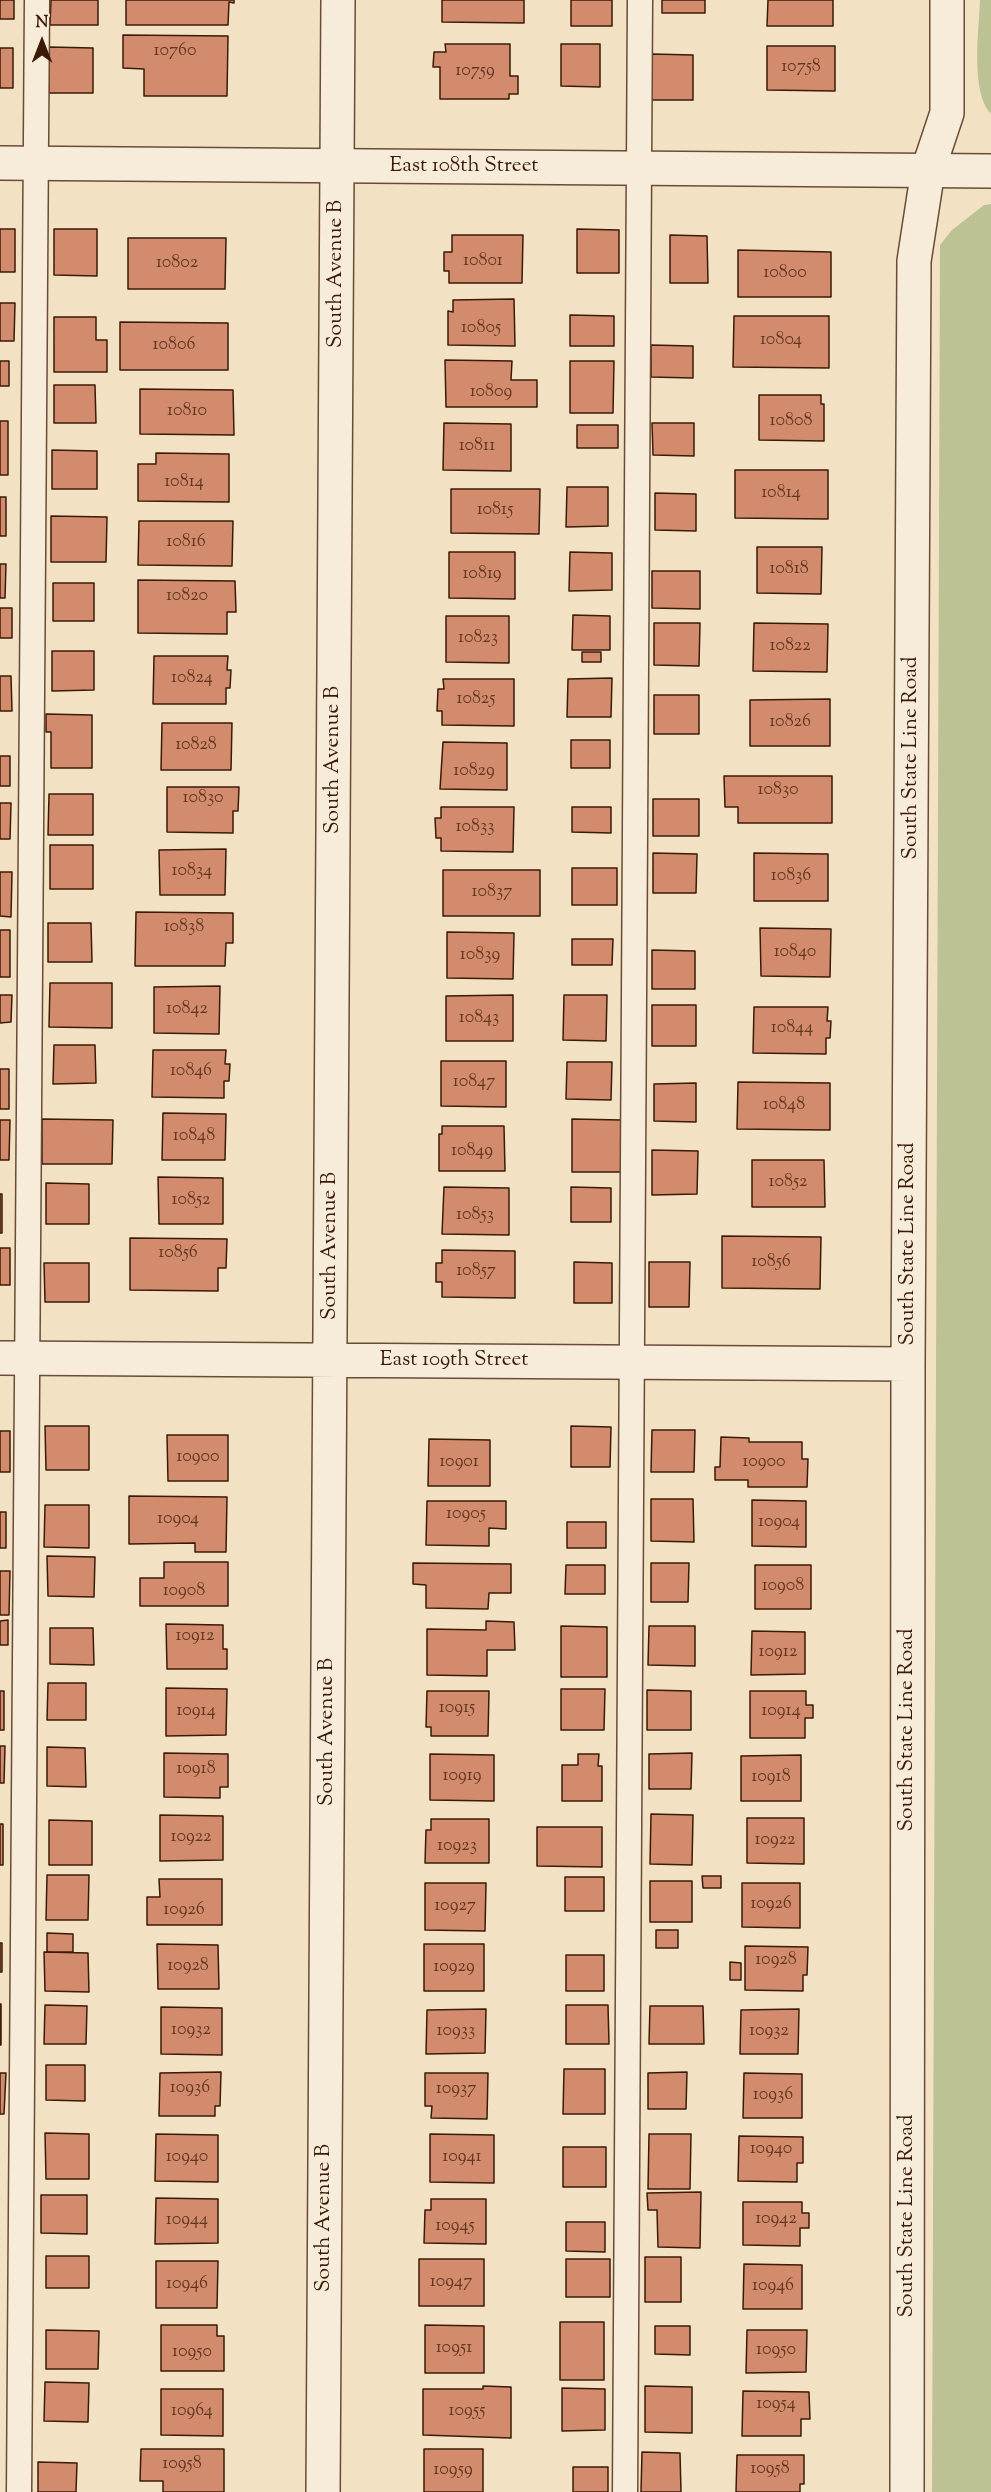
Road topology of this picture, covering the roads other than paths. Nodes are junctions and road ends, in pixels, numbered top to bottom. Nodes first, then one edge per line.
1 (37, 0) edge
2 (338, 0) edge
3 (640, 0) edge
4 (947, 0) edge
5 (0, 164) edge
6 (36, 164) junction
7 (337, 166) junction
8 (639, 168) junction
9 (928, 170) junction
10 (991, 171) edge
11 (14, 1358) edge
12 (330, 1360) junction
13 (632, 1362) junction
14 (908, 1364) junction
15 (19, 2492) edge
16 (323, 2492) edge
17 (625, 2492) edge
18 (908, 2492) edge

1 - 6 lane
2 - 7 street, South Avenue B
3 - 8 lane
4 - 9 street, South State Line Road
5 - 6 street, East 108th Street
6 - 7 street, East 108th Street
6 - 11 lane
7 - 8 street, East 108th Street
7 - 12 street, South Avenue B
8 - 9 street, East 108th Street
8 - 13 lane
9 - 10 street, East 108th Street
9 - 14 street, South State Line Road
11 - 12 street, East 109th Street
11 - 15 lane
12 - 13 street, East 109th Street
12 - 16 street, South Avenue B
13 - 14 street, East 109th Street
13 - 17 lane
14 - 18 street, South State Line Road

